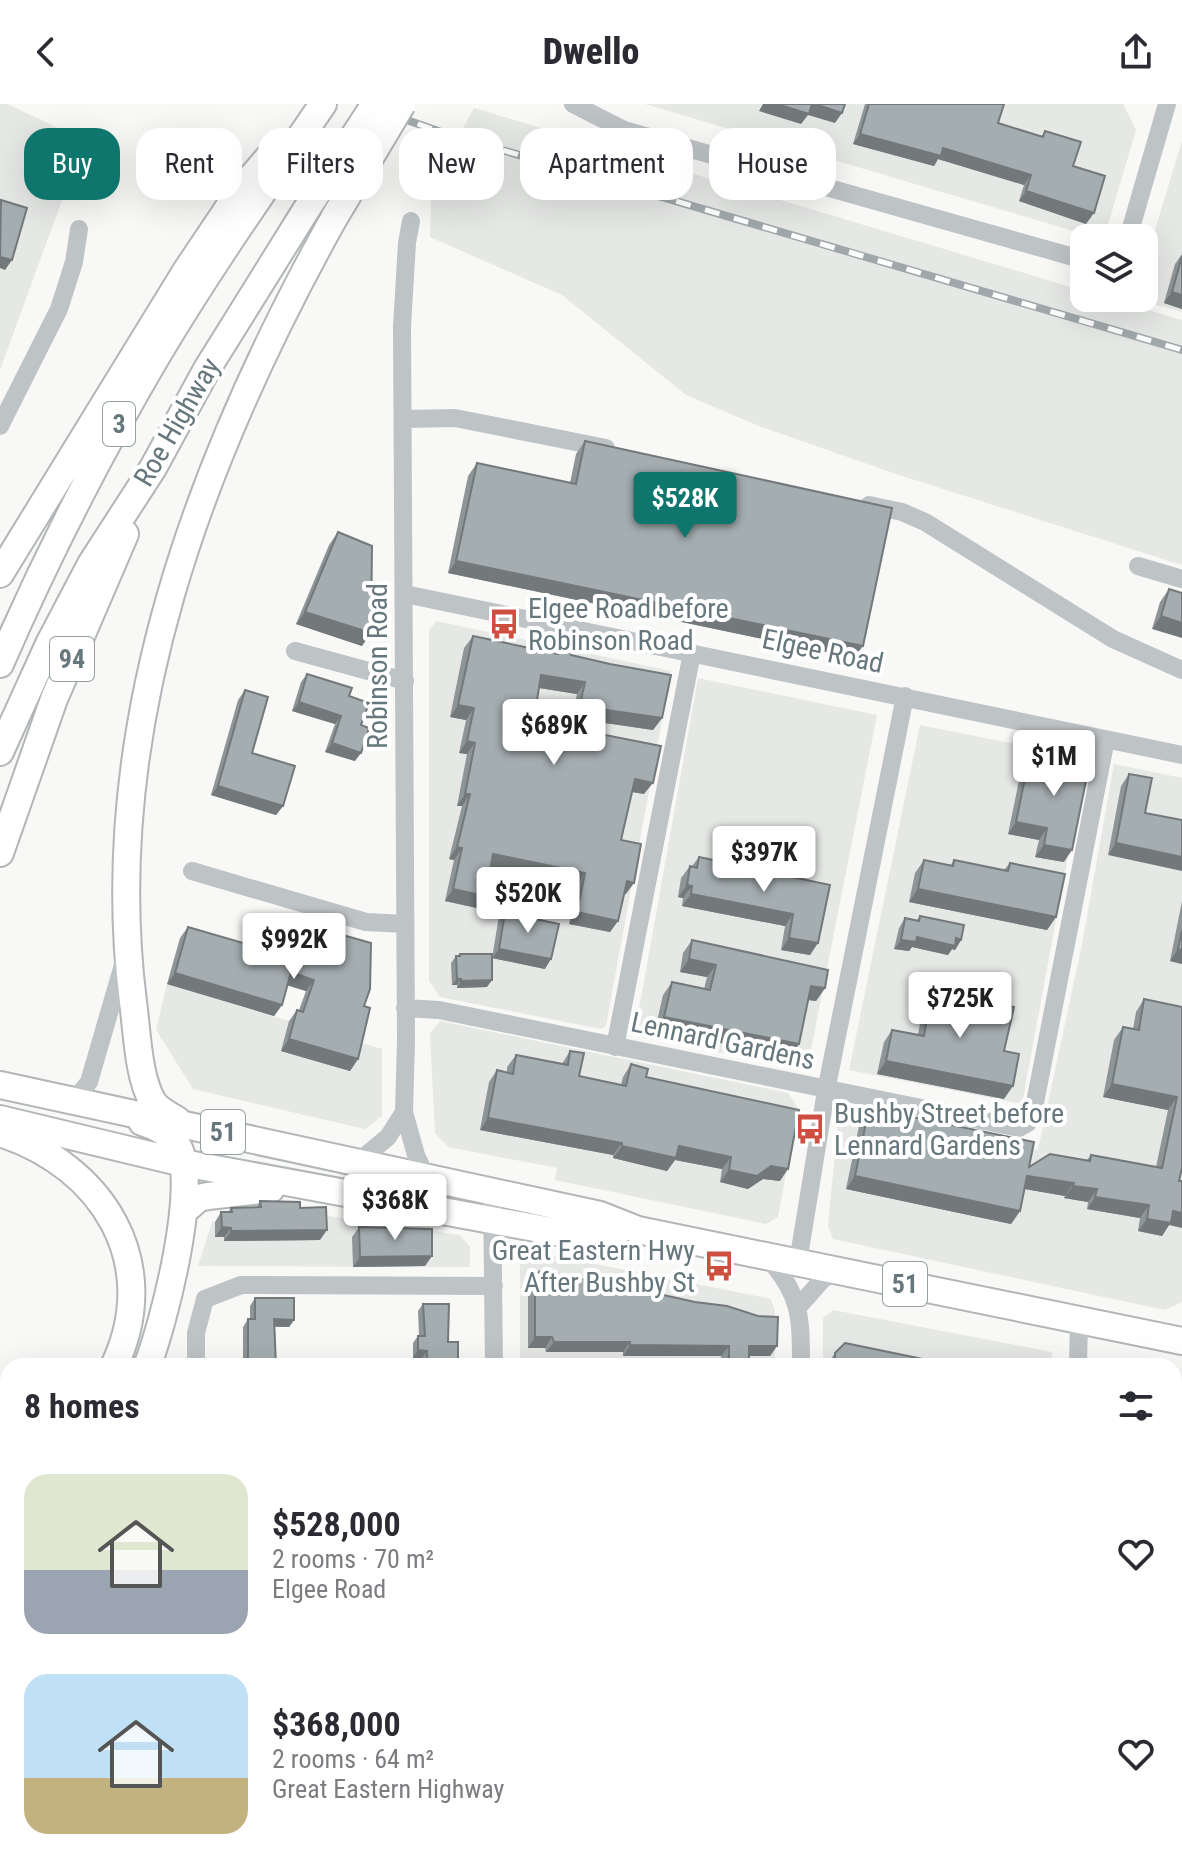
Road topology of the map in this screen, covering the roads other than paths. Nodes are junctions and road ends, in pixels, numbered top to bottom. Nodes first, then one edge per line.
1 (315, 104) edge
2 (323, 104) edge
3 (375, 104) edge
4 (402, 104) edge
5 (573, 104) edge
6 (1167, 104) edge
7 (250, 194) junction
8 (411, 221) dead end
9 (1132, 224) edge
10 (79, 229) dead end
11 (1070, 256) edge
12 (403, 419) junction
13 (0, 426) edge
14 (624, 452) edge
15 (153, 468) junction
16 (856, 502) edge
17 (1138, 566) dead end
18 (0, 574) edge
19 (1182, 579) edge
20 (405, 594) junction
21 (295, 651) dead end
22 (692, 653) junction
23 (0, 664) edge
24 (1182, 670) edge
25 (405, 681) junction
26 (905, 696) junction
27 (1106, 739) junction
28 (0, 752) edge
29 (1182, 755) edge
30 (0, 853) edge
31 (192, 871) dead end
32 (405, 924) junction
33 (127, 952) junction
34 (405, 1008) junction
35 (615, 1047) junction
36 (0, 1085) edge
37 (826, 1091) junction
38 (66, 1100) junction
39 (126, 1112) junction
40 (404, 1112) junction
41 (0, 1119) edge
42 (180, 1122) junction
43 (0, 1133) edge
44 (358, 1162) junction
45 (183, 1163) junction
46 (426, 1177) junction
47 (492, 1191) junction
48 (355, 1196) junction
49 (184, 1211) junction
50 (491, 1220) junction
51 (627, 1227) junction
52 (766, 1256) junction
53 (798, 1262) junction
54 (844, 1272) junction
55 (494, 1286) junction
56 (799, 1306) junction
57 (1079, 1320) junction
58 (1182, 1341) edge
59 (117, 1358) edge
60 (150, 1358) edge
61 (196, 1358) edge
62 (494, 1358) edge
63 (801, 1358) edge
64 (1078, 1358) edge

1 - 7 highway
2 - 7 highway, Roe Highway / 3
3 - 15 highway, Roe Highway / 3, bridge
4 - 33 highway, bridge
5 - 11 street
6 - 9 street
7 - 18 highway
7 - 23 highway, Roe Highway / 3
8 - 12 street, Robinson Road
10 - 13 street
12 - 14 street
12 - 20 street, Robinson Road
15 - 28 highway, Roe Highway / 3
15 - 30 highway, 94
16 - 24 street
17 - 19 street
20 - 22 street, Elgee Road
20 - 25 street, Robinson Road
21 - 25 street
22 - 26 street, Elgee Road
22 - 35 street
25 - 32 street, Robinson Road
26 - 27 street, Elgee Road
26 - 37 street
27 - 29 street, Elgee Road
27 - 37 street, Lennard Gardens
31 - 32 street
32 - 34 street, Robinson Road
33 - 38 street
33 - 42 highway
34 - 35 street, Lennard Gardens
34 - 40 street, Robinson Road
35 - 37 street, Lennard Gardens
36 - 38 highway, 51
37 - 53 street
38 - 39 highway, 51
39 - 42 highway, 51
39 - 45 highway
40 - 44 street
40 - 46 street, Robinson Road
41 - 45 highway, 51
42 - 44 highway, 51
43 - 59 highway
44 - 46 highway, 51
45 - 48 highway, 51
45 - 49 highway
46 - 47 highway, 51
47 - 50 street
47 - 51 highway, 51
48 - 49 highway
48 - 50 highway, 51
49 - 60 highway
50 - 51 highway, 51
50 - 55 street
51 - 52 highway, 51
52 - 53 highway, 51
52 - 56 street
53 - 54 highway, 51
54 - 56 street
54 - 57 highway, 51
55 - 61 street
55 - 62 street
56 - 63 street
57 - 58 highway, 51
57 - 64 street

